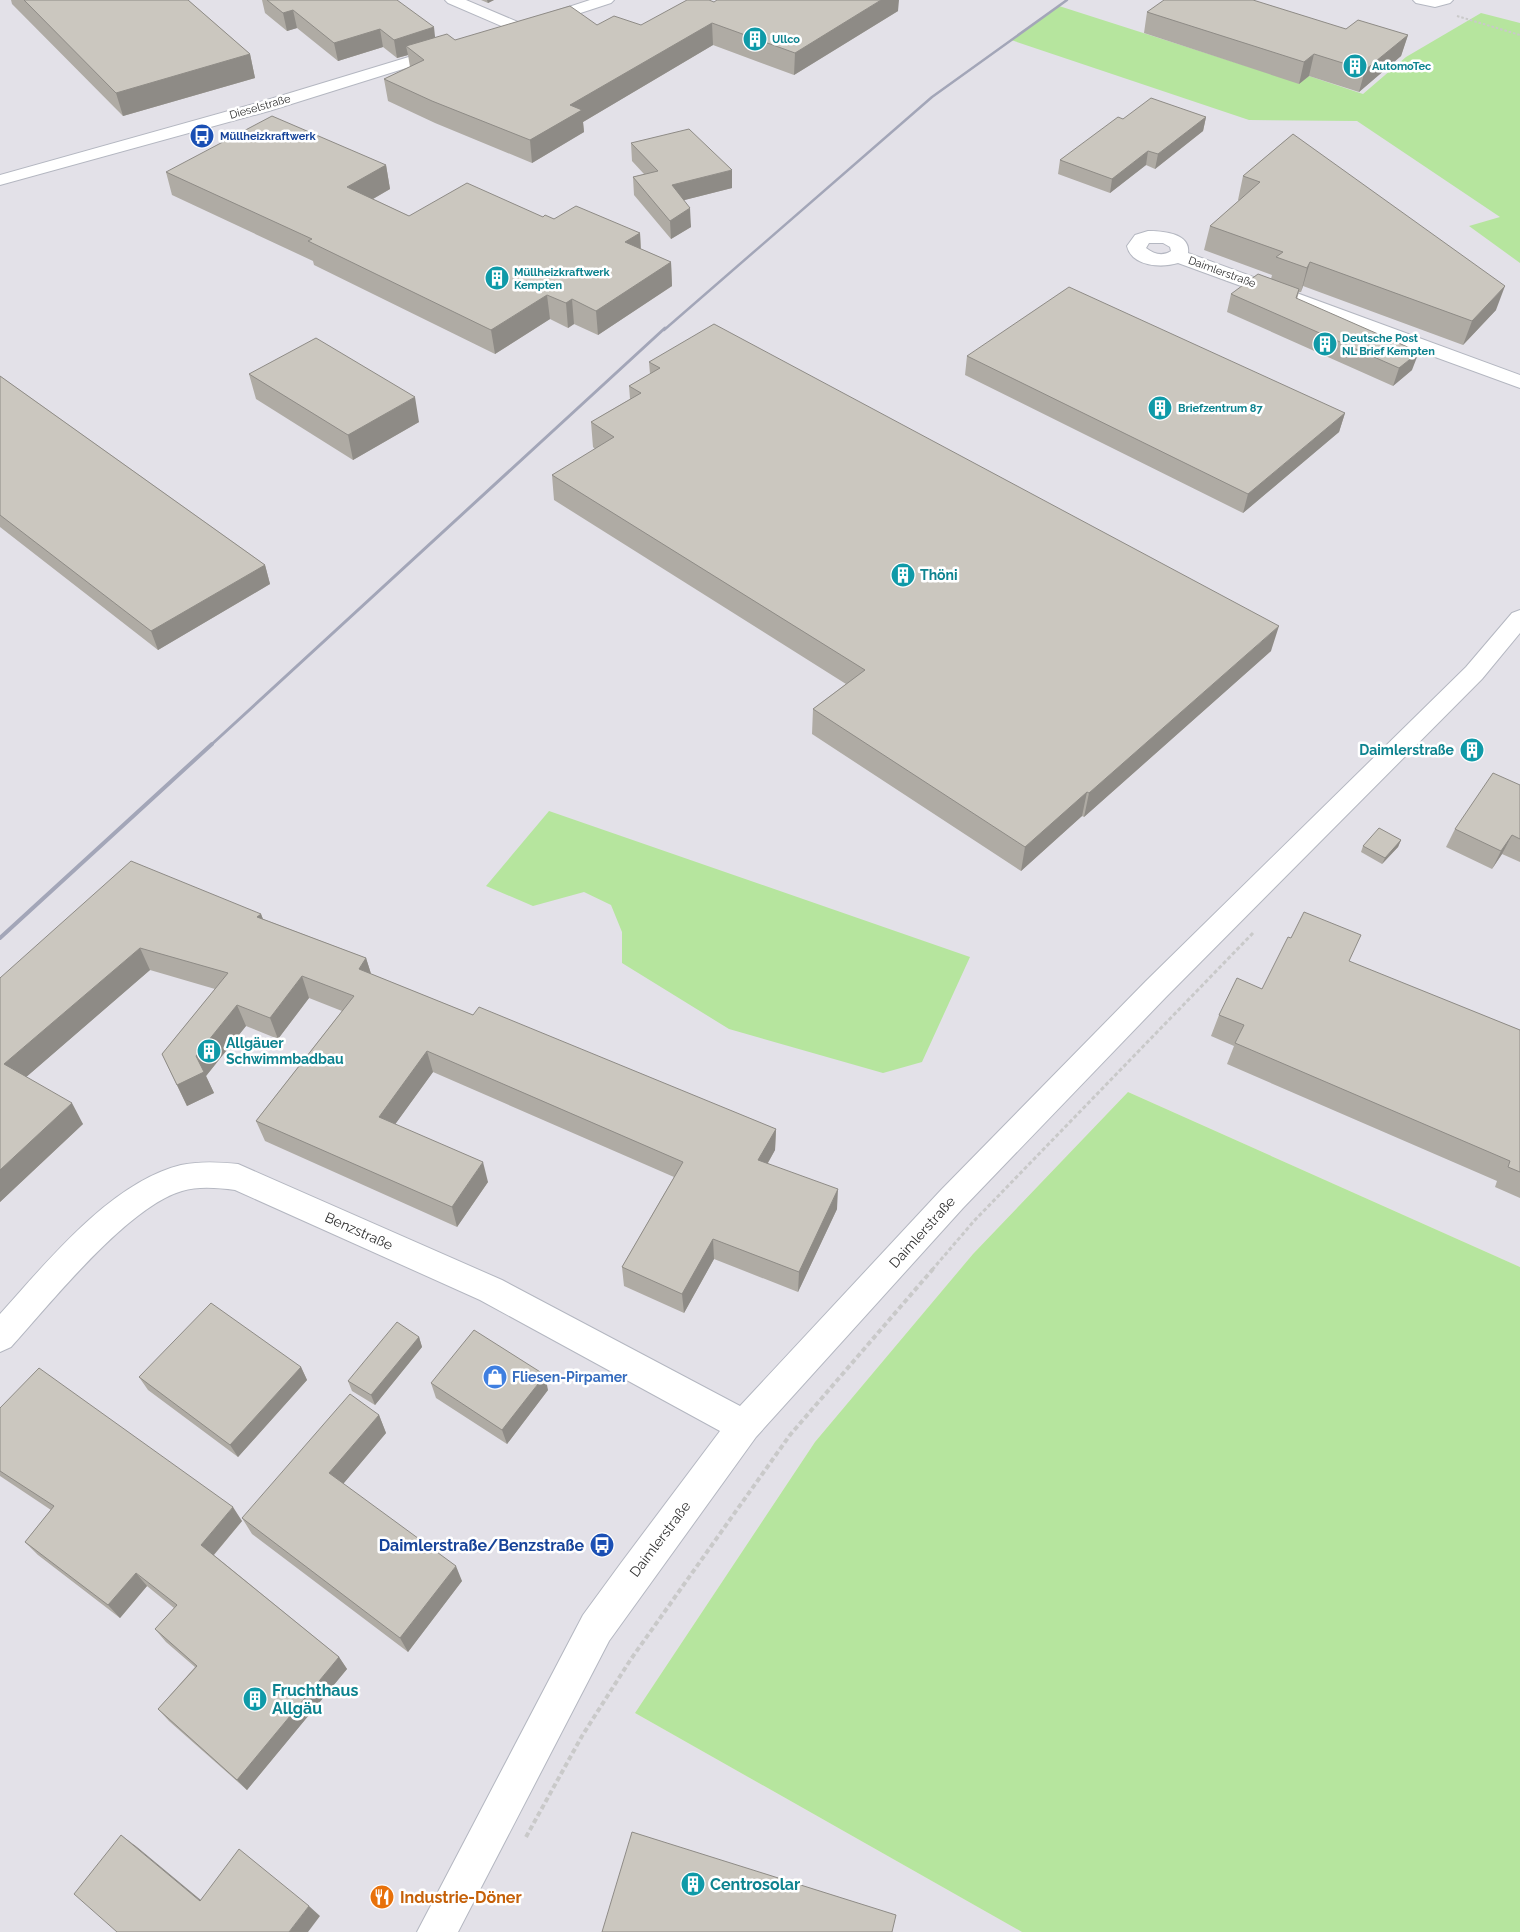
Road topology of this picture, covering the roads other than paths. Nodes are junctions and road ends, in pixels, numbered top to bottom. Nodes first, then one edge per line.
1 (453, 0) edge
2 (606, 0) edge
3 (1421, 0) edge
4 (1445, 0) edge
5 (519, 28) junction
6 (493, 36) edge
7 (457, 48) edge
8 (0, 180) edge
9 (1178, 256) dead end
10 (1520, 382) edge
11 (1520, 618) edge
12 (0, 1336) edge
13 (744, 1426) junction
14 (437, 1932) edge

1 - 5 street
2 - 5 street
3 - 4 street
5 - 6 street
7 - 8 street, Dieselstraße
9 - 10 street, Daimlerstraße
11 - 13 street, Daimlerstraße
12 - 13 street, Benzstraße
13 - 14 street, Daimlerstraße

